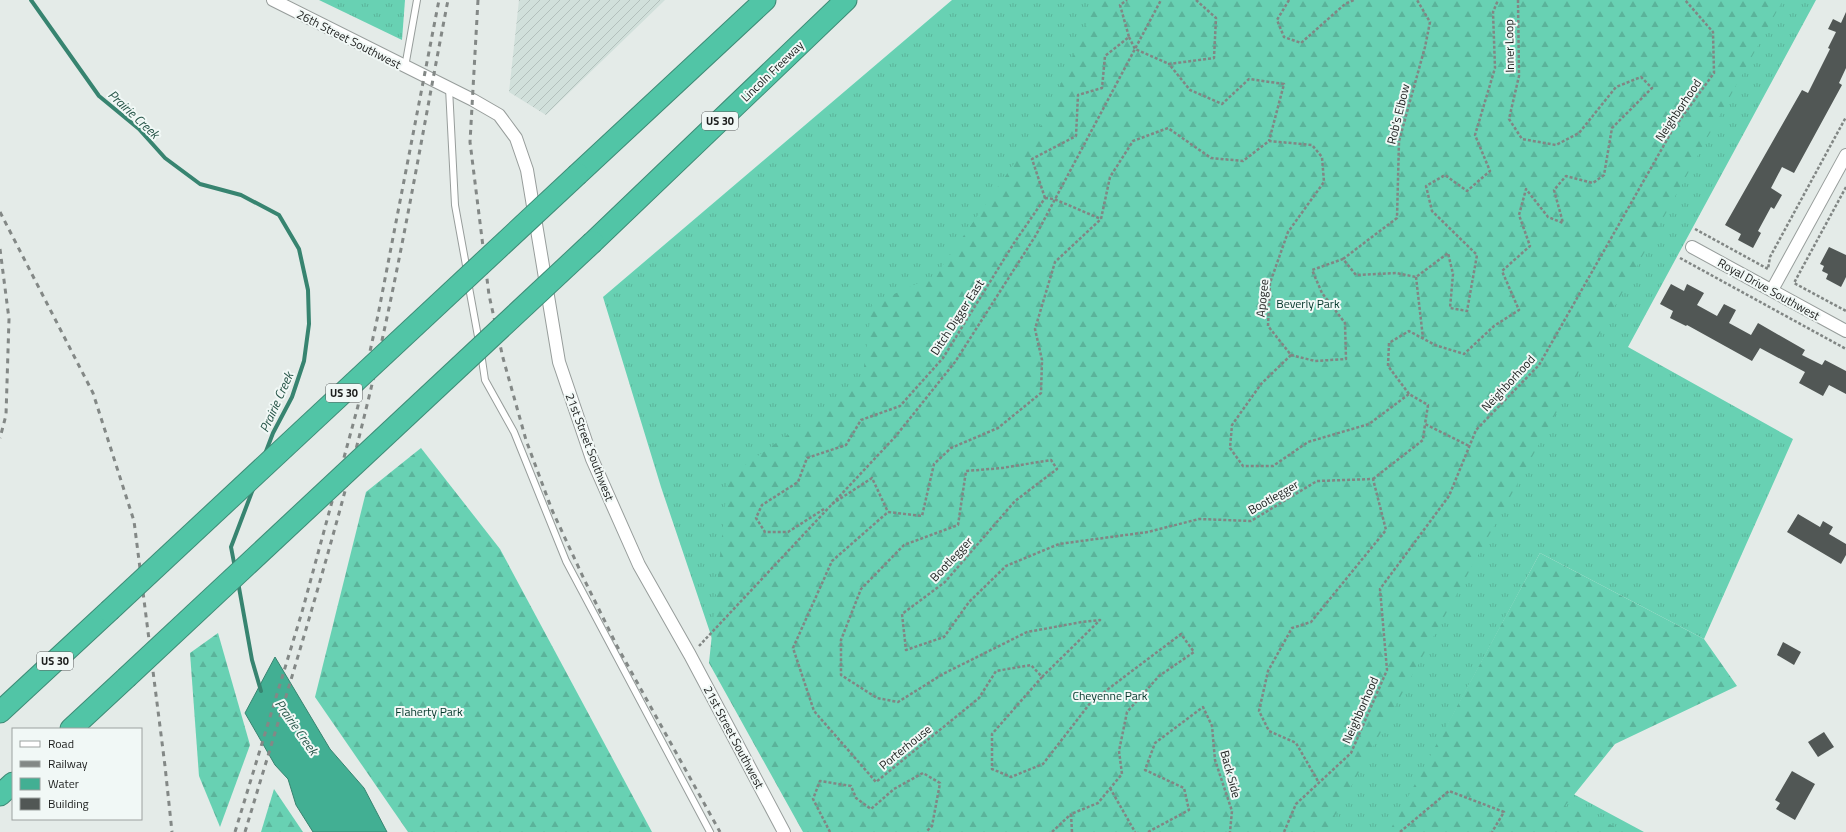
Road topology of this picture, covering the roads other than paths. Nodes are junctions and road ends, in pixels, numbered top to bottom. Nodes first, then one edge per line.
1 (273, 0) edge
2 (417, 0) edge
3 (765, 0) edge
4 (846, 0) edge
5 (405, 67) junction
6 (425, 77) joint
7 (449, 88) junction
8 (1846, 155) edge
9 (1692, 247) dead end
10 (1772, 290) junction
11 (1846, 331) edge
12 (0, 712) edge
13 (72, 728) edge
14 (12, 784) edge
15 (0, 795) edge
16 (710, 832) edge
17 (784, 832) edge

1 - 5 street, 26th Street Southwest
2 - 5 lane
3 - 12 highway, US 30, bridge
4 - 13 highway, Lincoln Freeway / US 30, bridge
5 - 6 street, 26th Street Southwest
6 - 7 street, 21st Street Southwest
7 - 16 lane
7 - 17 street, 21st Street Southwest
8 - 10 street
9 - 10 street, Royal Drive Southwest
10 - 11 street, Royal Drive Southwest
14 - 15 highway

